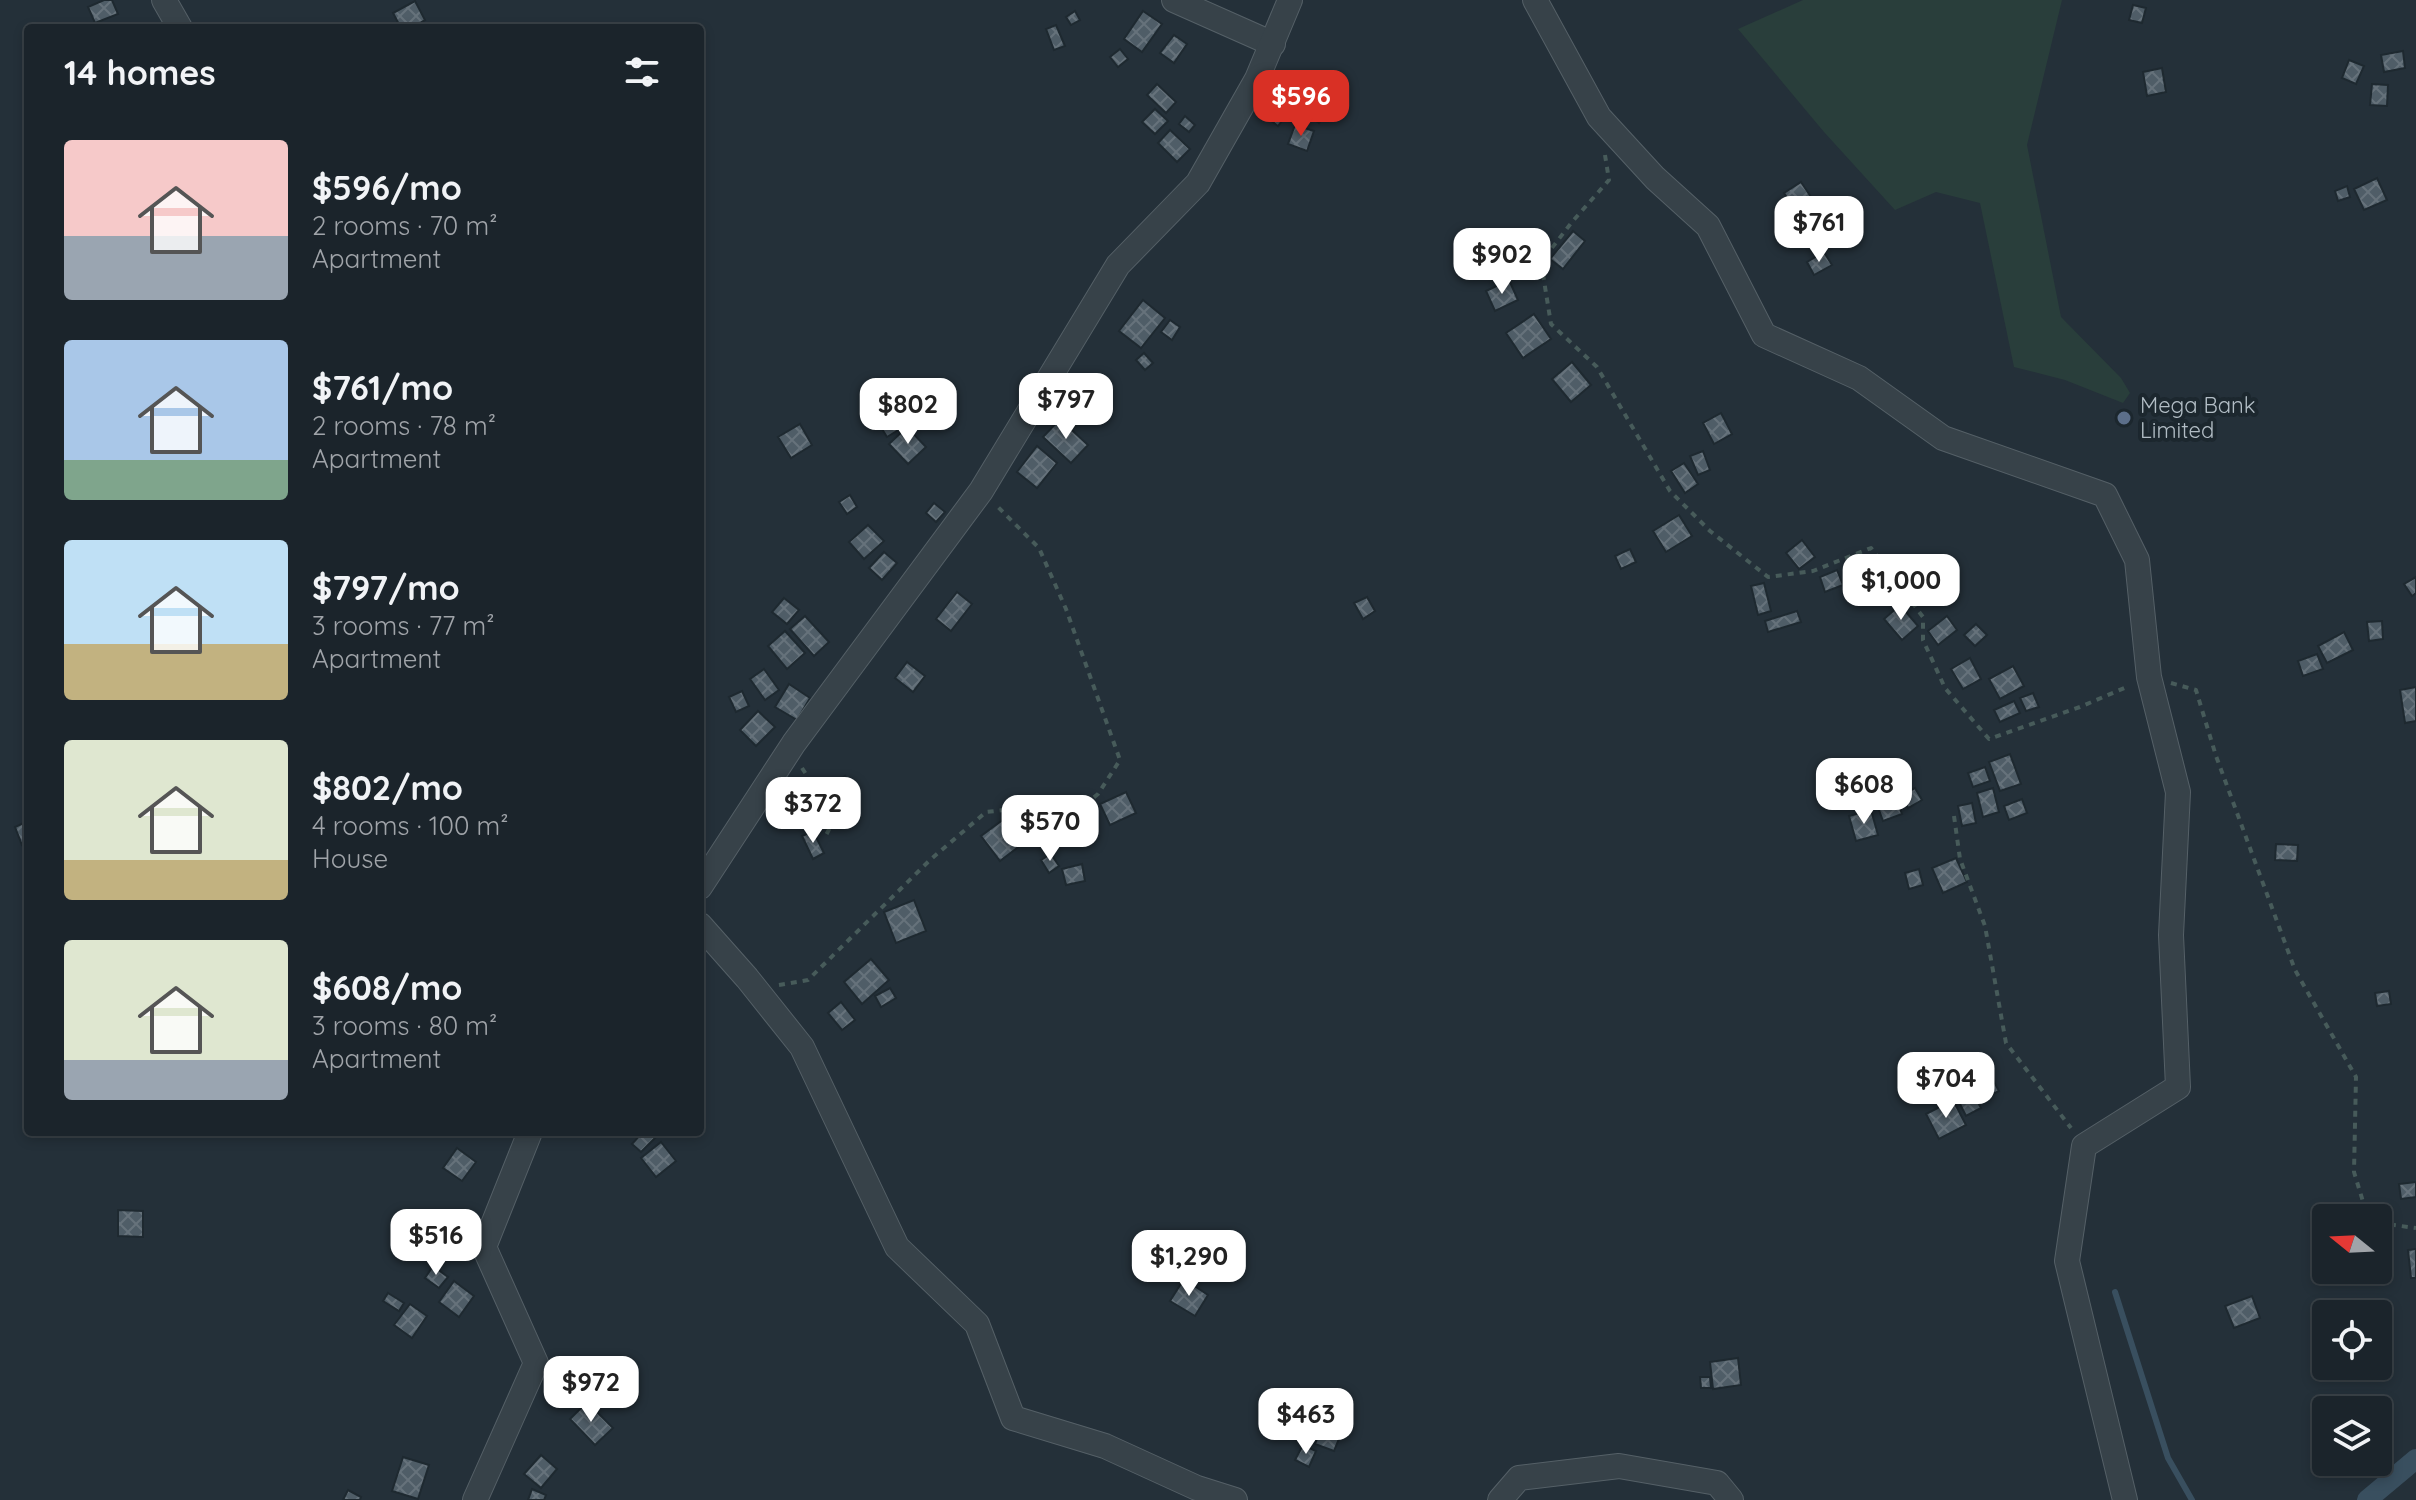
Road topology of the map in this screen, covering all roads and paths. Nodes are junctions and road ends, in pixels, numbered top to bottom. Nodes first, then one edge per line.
1 (164, 0) edge
2 (1174, 0) edge
3 (1290, 0) edge
4 (1535, 0) edge
5 (178, 24) edge
6 (1273, 44) junction
7 (1599, 117) junction
8 (981, 491) junction
9 (2149, 677) junction
10 (794, 743) junction
11 (1954, 816) dead end
12 (824, 839) dead end
13 (704, 881) edge
14 (704, 930) edge
15 (757, 990) junction
16 (528, 1136) edge
17 (2084, 1146) junction
18 (2364, 1204) edge
19 (2392, 1225) edge
20 (2416, 1228) edge
21 (475, 1500) edge
22 (1235, 1500) edge
23 (1500, 1500) edge
24 (1731, 1500) edge
25 (2125, 1500) edge

1 - 5 street
2 - 6 street
3 - 6 street
4 - 7 street
6 - 8 street
7 - 9 street
7 - 9 path
8 - 10 street
8 - 15 path
9 - 17 street
9 - 18 path
10 - 12 path
10 - 13 street
11 - 17 path
14 - 15 street
15 - 22 street
16 - 21 street
17 - 25 street
19 - 20 path
23 - 24 street

